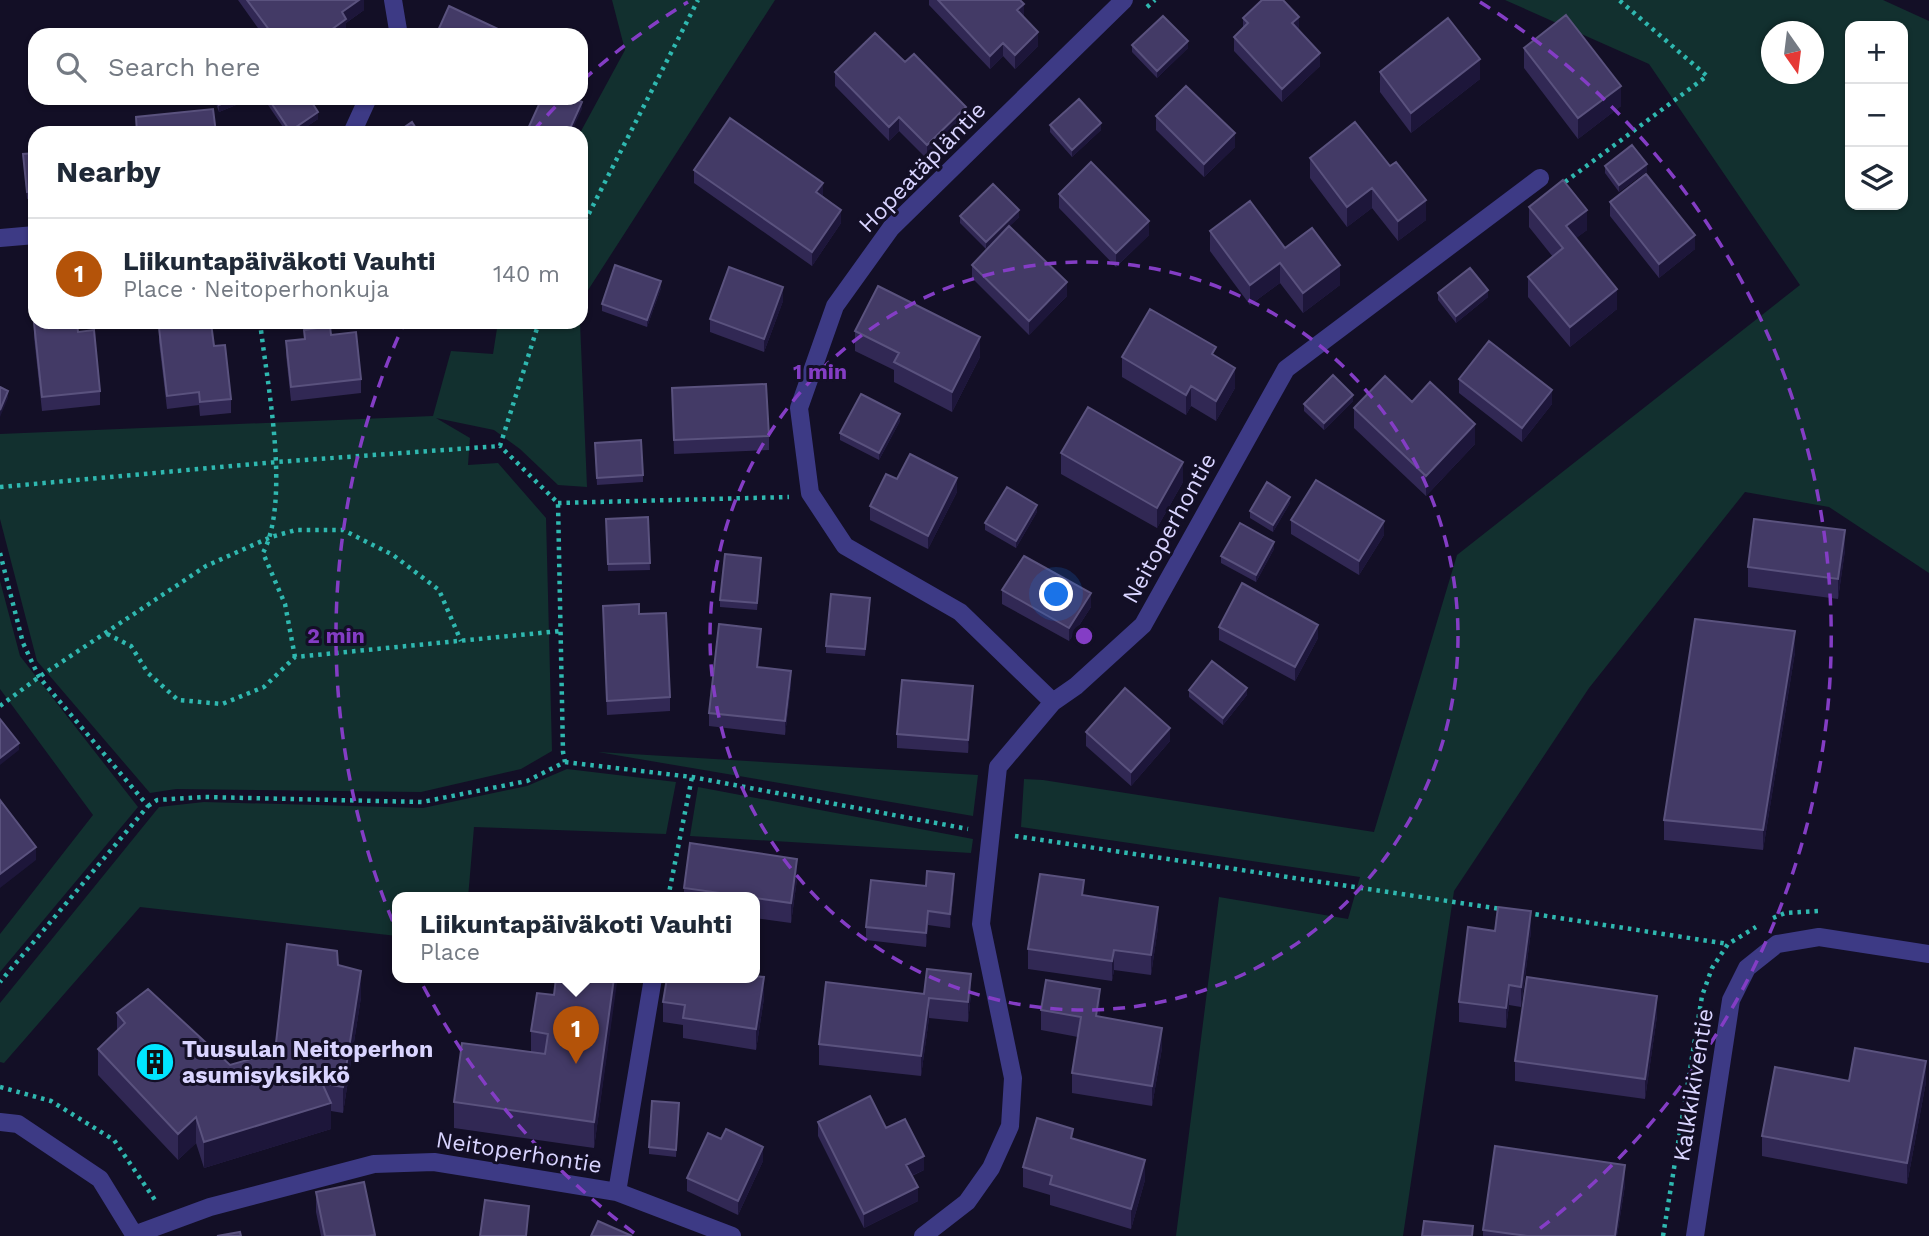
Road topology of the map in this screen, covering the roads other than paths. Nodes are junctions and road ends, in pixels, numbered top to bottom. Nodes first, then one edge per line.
1 (393, 0) edge
2 (1124, 0) edge
3 (398, 28) edge
4 (365, 105) edge
5 (355, 126) edge
6 (1540, 178) road end
7 (28, 236) edge
8 (0, 238) edge
9 (1054, 702) junction
10 (1929, 954) edge
11 (652, 983) edge
12 (0, 1122) edge
13 (617, 1192) junction
14 (134, 1236) edge
15 (732, 1236) edge
16 (923, 1236) edge
17 (1695, 1236) edge

1 - 3 street
2 - 9 street, Hopeatäpläntie
4 - 5 street
6 - 9 street, Neitoperhontie
7 - 8 street
9 - 16 street, Neitoperhontie
10 - 17 street, Kalkkikiventie
11 - 13 street
12 - 14 street
13 - 14 street, Neitoperhontie
13 - 15 street, Neitoperhontie

